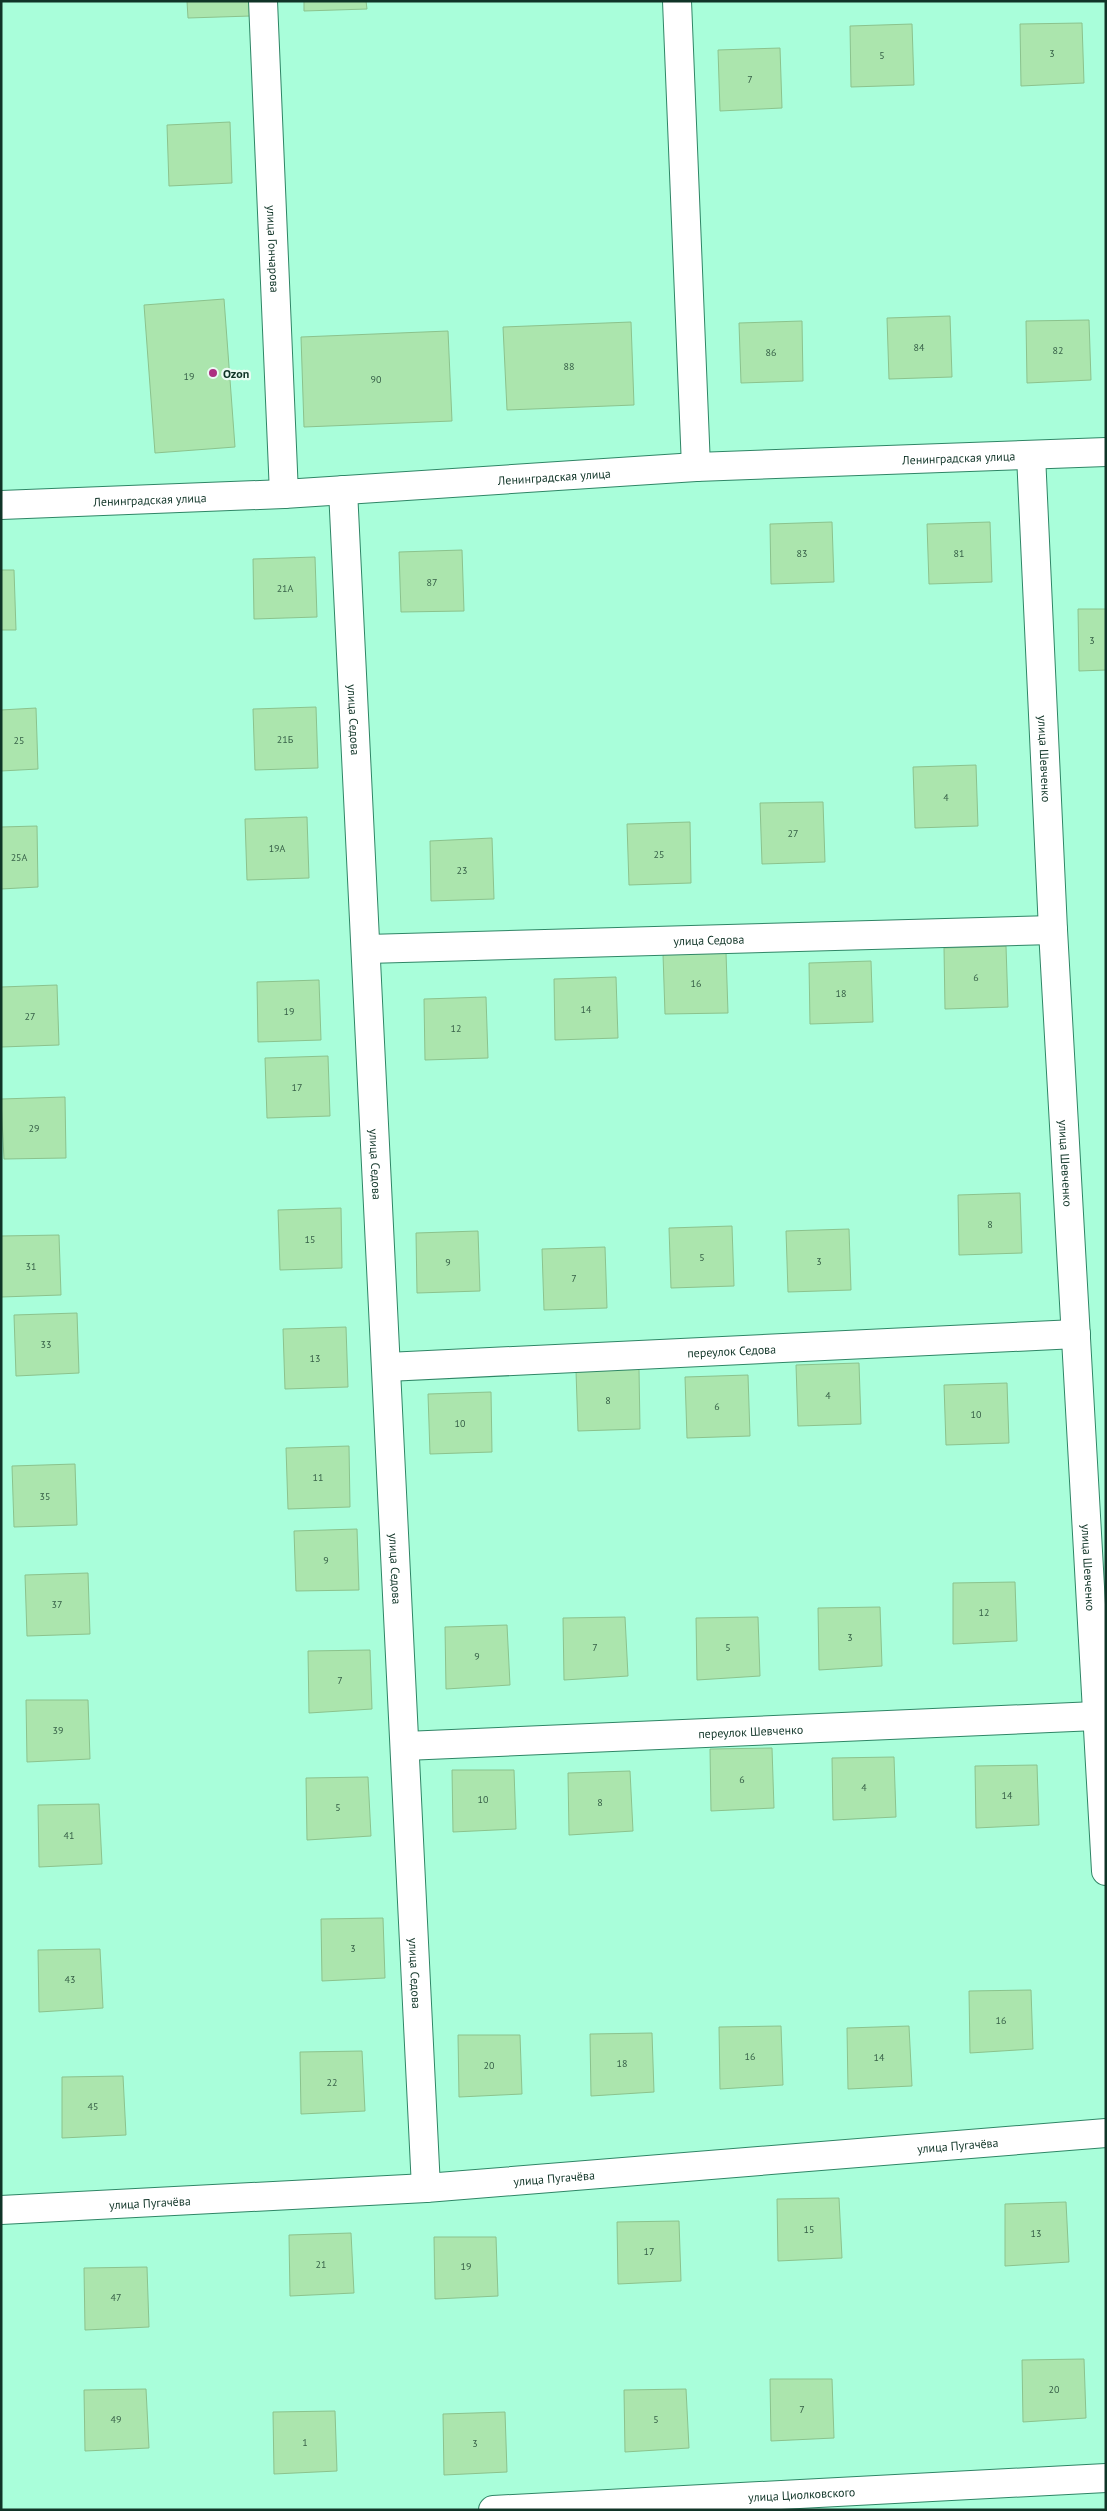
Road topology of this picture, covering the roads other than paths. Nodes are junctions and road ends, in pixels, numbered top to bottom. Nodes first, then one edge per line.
1 (263, 1) edge
2 (677, 1) edge
3 (1106, 452) edge
4 (1031, 455) junction
5 (696, 468) junction
6 (343, 490) junction
7 (284, 494) junction
8 (1, 505) edge
9 (1053, 930) junction
10 (367, 949) junction
11 (1076, 1334) junction
12 (386, 1367) junction
13 (1096, 1716) junction
14 (405, 1746) junction
15 (1106, 1871) edge
16 (1106, 2134) edge
17 (426, 2188) junction
18 (1, 2210) edge
19 (1106, 2478) edge
20 (493, 2510) edge
21 (498, 2510) edge

1 - 7 street, улица Гончарова
2 - 5 street
3 - 4 street, Ленинградская улица
4 - 5 street, Ленинградская улица
4 - 9 street, улица Шевченко
5 - 6 street, Ленинградская улица
6 - 7 street, Ленинградская улица
6 - 10 street, улица Седова
7 - 8 street, Ленинградская улица
9 - 10 street, улица Седова
9 - 11 street, улица Шевченко
10 - 12 street, улица Седова
11 - 12 street, переулок Седова
11 - 13 street, улица Шевченко
12 - 14 street, улица Седова
13 - 14 street, переулок Шевченко
13 - 15 street, улица Шевченко
14 - 17 street, улица Седова
16 - 17 street, улица Пугачёва
17 - 18 street, улица Пугачёва
19 - 21 street, улица Циолковского
20 - 21 street, улица Циолковского

